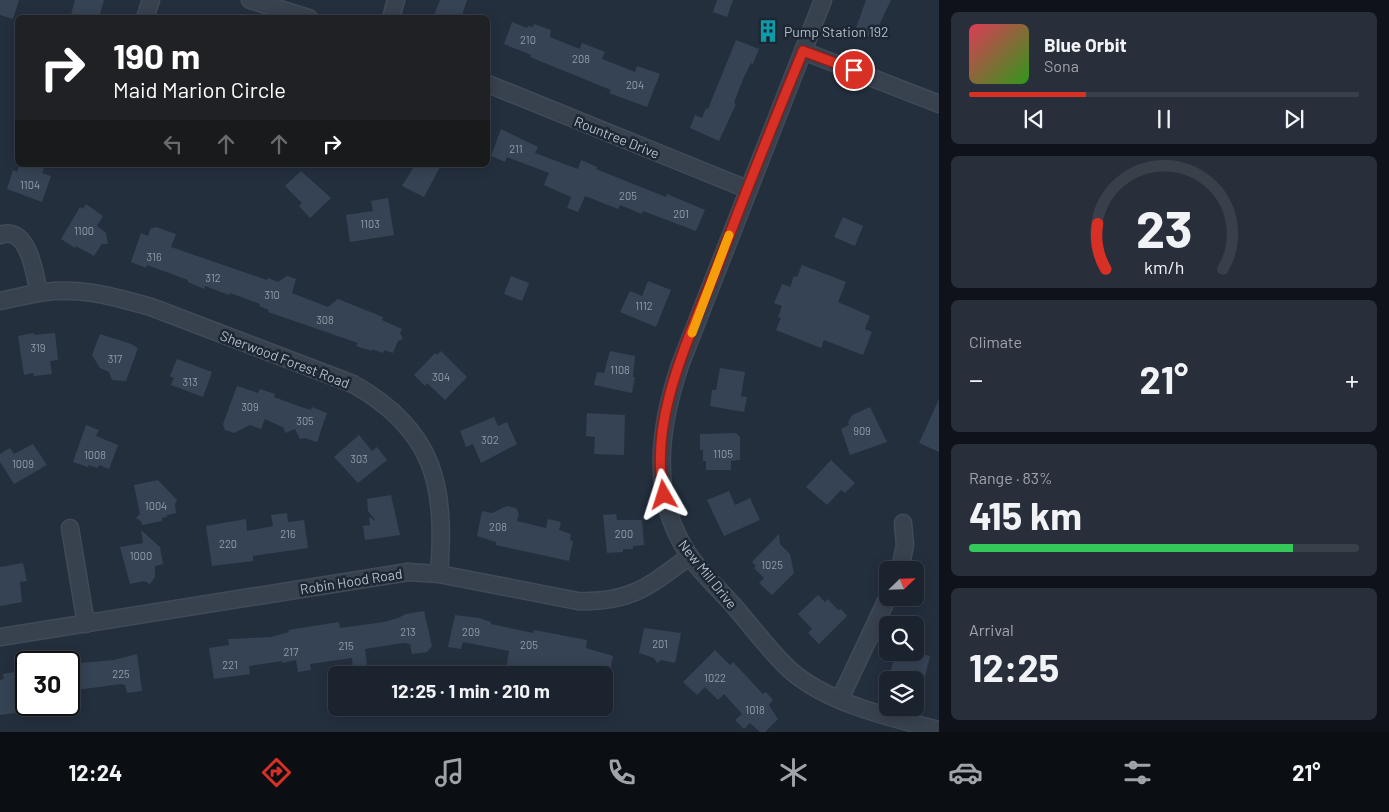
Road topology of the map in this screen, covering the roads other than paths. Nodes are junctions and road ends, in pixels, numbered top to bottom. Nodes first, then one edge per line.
1 (151, 0) edge
2 (250, 0) edge
3 (396, 0) edge
4 (823, 0) edge
5 (146, 15) edge
6 (299, 15) edge
7 (392, 15) edge
8 (803, 51) junction
9 (490, 85) edge
10 (939, 104) edge
11 (747, 189) junction
12 (0, 234) edge
13 (39, 293) junction
14 (0, 301) edge
15 (902, 523) dead end
16 (70, 528) dead end
17 (690, 556) junction
18 (903, 561) edge
19 (439, 574) junction
20 (884, 606) edge
21 (86, 624) junction
22 (0, 637) edge
23 (840, 699) junction
24 (939, 730) edge

1 - 5 street
2 - 6 street
3 - 7 street
4 - 8 street, New Mill Drive
8 - 10 street
8 - 11 street, New Mill Drive
9 - 11 street, Rountree Drive
11 - 17 street, New Mill Drive
12 - 13 street
13 - 14 street, Sherwood Forest Road
13 - 19 street, Sherwood Forest Road
15 - 18 street
16 - 21 street
17 - 19 street, Robin Hood Road
17 - 23 street, New Mill Drive
19 - 21 street, Robin Hood Road
20 - 23 street
21 - 22 street, Robin Hood Road
23 - 24 street, New Mill Drive

